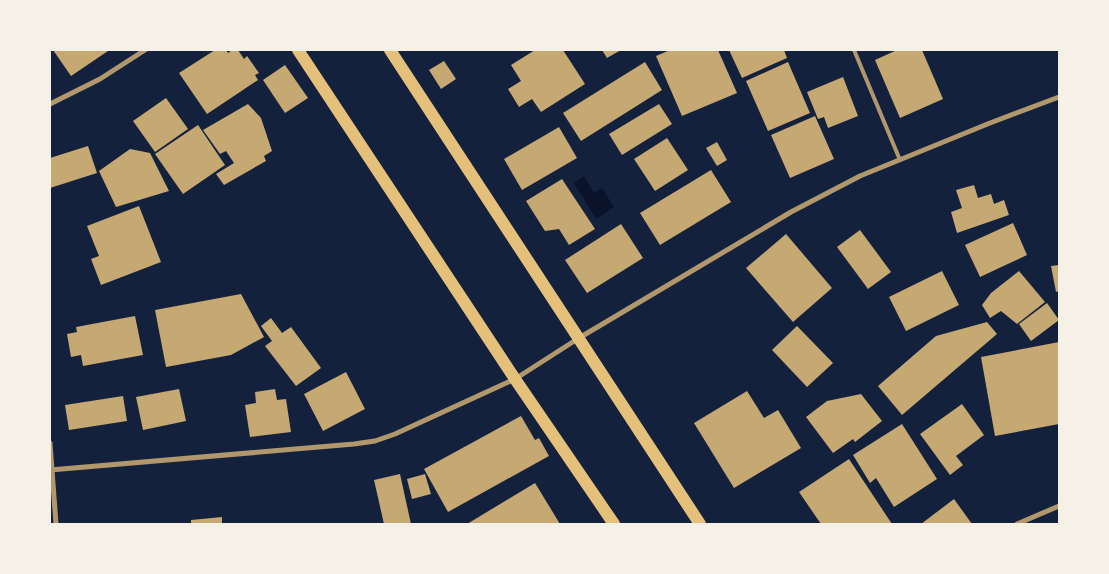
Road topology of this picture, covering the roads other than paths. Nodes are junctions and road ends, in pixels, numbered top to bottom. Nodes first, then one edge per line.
1 (145, 50) edge
2 (298, 50) edge
3 (390, 50) edge
4 (854, 50) edge
5 (1059, 97) edge
6 (50, 104) edge
7 (900, 160) junction
8 (580, 338) junction
9 (515, 379) junction
10 (50, 443) edge
11 (51, 470) edge
12 (1059, 506) edge
13 (56, 524) edge
14 (614, 524) edge
15 (700, 524) edge
16 (1017, 524) edge

1 - 6 street
2 - 9 main road
3 - 8 main road
4 - 7 lane
5 - 7 street
7 - 8 street
8 - 9 street
8 - 15 main road
9 - 11 street
9 - 14 main road
10 - 11 street
11 - 13 street
12 - 16 street

